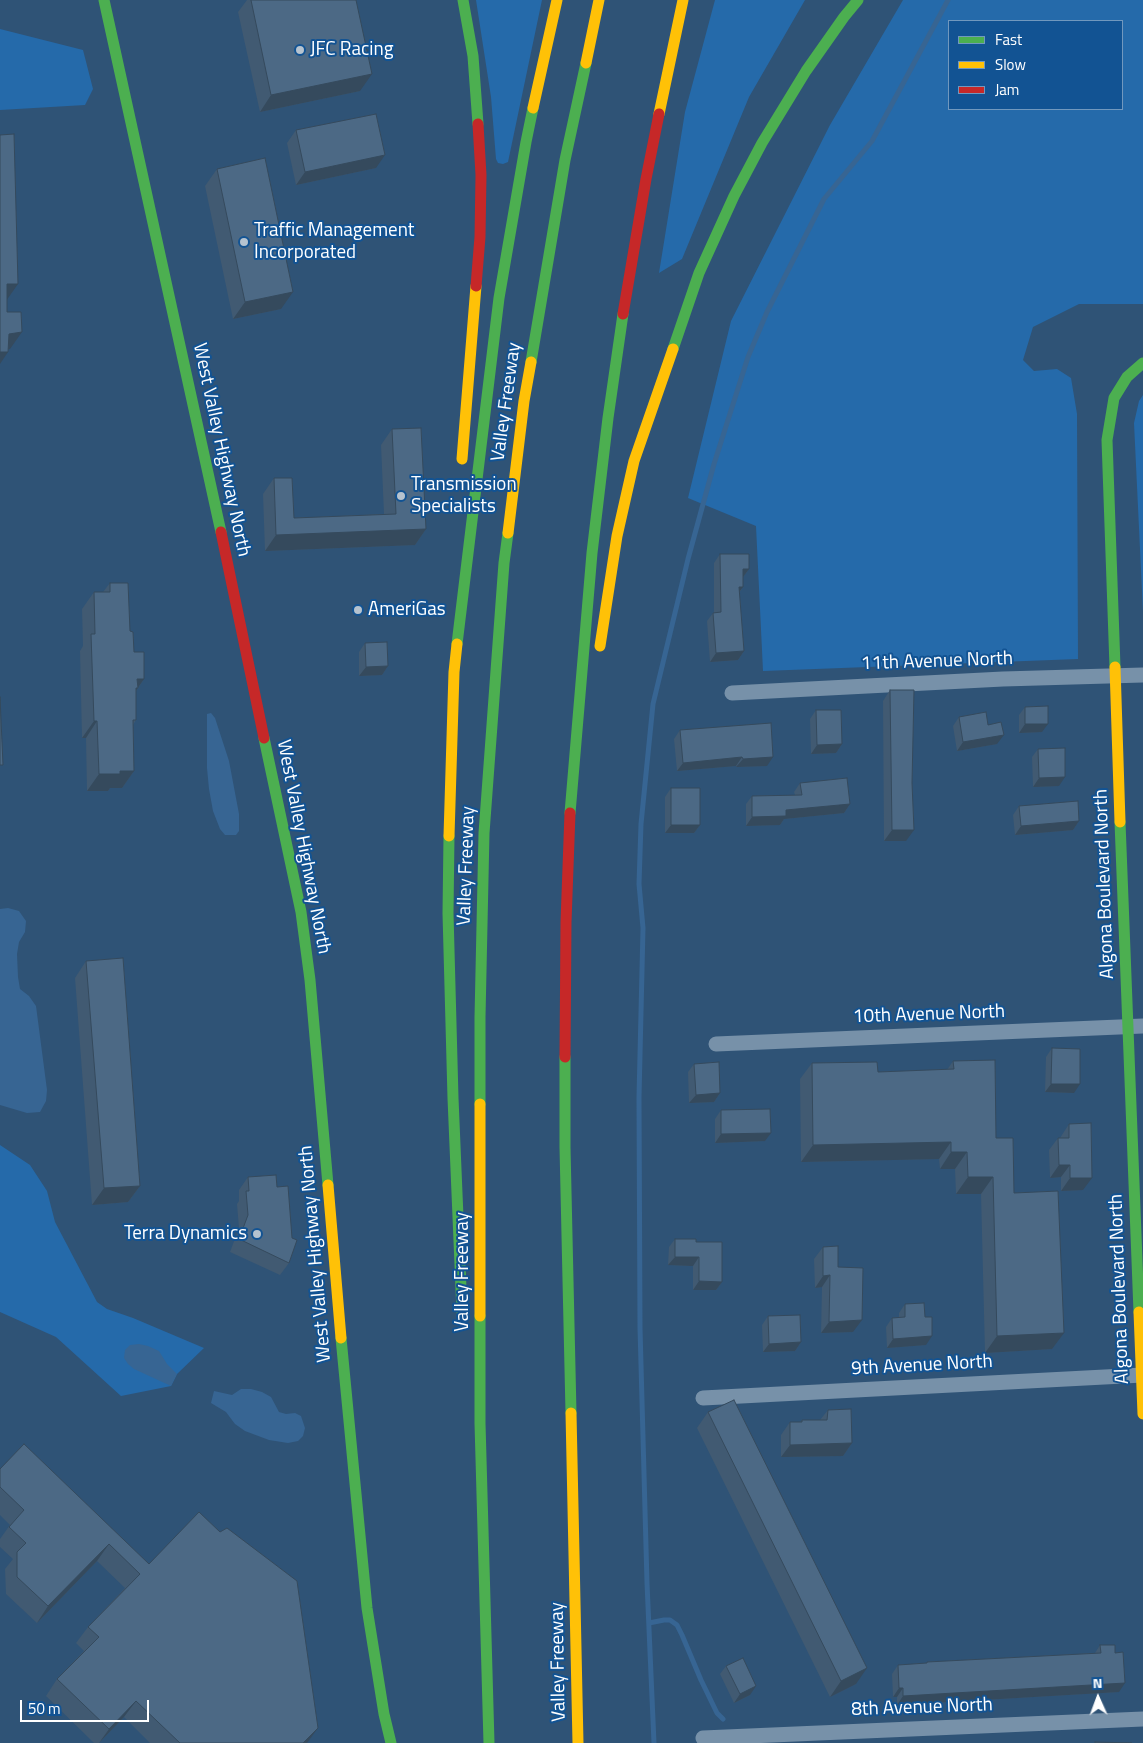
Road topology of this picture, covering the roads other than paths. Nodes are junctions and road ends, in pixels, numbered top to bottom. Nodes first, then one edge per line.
1 (104, 0) edge
2 (463, 0) edge
3 (557, 0) edge
4 (599, 0) edge
5 (683, 0) edge
6 (858, 0) edge
7 (1143, 363) edge
8 (461, 468) dead end
9 (453, 580) dead end
10 (598, 661) dead end
11 (454, 672) junction
12 (1143, 675) edge
13 (1115, 676) junction
14 (732, 693) dead end
15 (589, 729) dead end
16 (566, 922) junction
17 (1143, 1026) edge
18 (1127, 1027) junction
19 (716, 1044) dead end
20 (462, 1320) dead end
21 (469, 1366) dead end
22 (1142, 1375) edge
23 (704, 1398) dead end
24 (1143, 1414) edge
25 (480, 1423) junction
26 (1143, 1719) edge
27 (705, 1740) edge
28 (391, 1743) edge
29 (489, 1743) edge
30 (578, 1743) edge

1 - 28 main road, West Valley Highway North
2 - 8 main road
3 - 11 main road
4 - 25 main road, Valley Freeway
5 - 16 main road, Valley Freeway
6 - 10 main road
7 - 13 main road, Algona Boulevard North
9 - 11 main road
11 - 20 main road
12 - 13 street, 11th Avenue North
13 - 14 street, 11th Avenue North
13 - 18 main road, Algona Boulevard North
15 - 16 main road
16 - 30 main road, Valley Freeway
17 - 18 street, 10th Avenue North
18 - 19 street, 10th Avenue North
18 - 22 main road, Algona Boulevard North
21 - 25 main road
22 - 23 street, 9th Avenue North
22 - 24 main road, Algona Boulevard North
25 - 29 main road, Valley Freeway
26 - 27 street, 8th Avenue North

